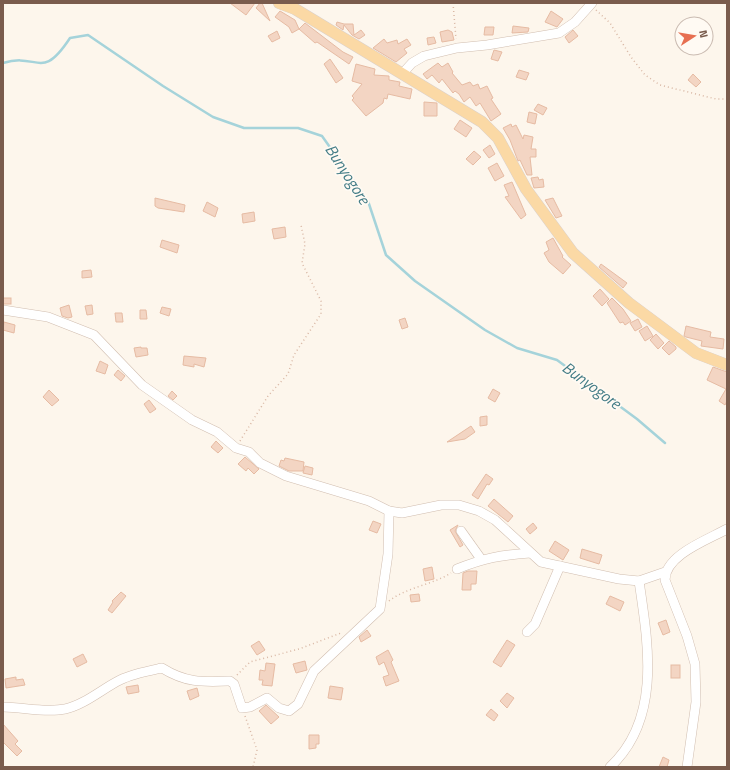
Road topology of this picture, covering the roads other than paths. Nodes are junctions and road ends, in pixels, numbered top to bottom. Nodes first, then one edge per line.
1 (279, 3) edge
2 (591, 4) edge
3 (402, 74) junction
4 (3, 310) edge
5 (727, 364) edge
6 (389, 511) junction
7 (727, 529) edge
8 (461, 531) dead end
9 (530, 553) junction
10 (481, 559) junction
11 (560, 566) junction
12 (457, 568) road end
13 (665, 572) junction
14 (639, 580) junction
15 (527, 632) dead end
16 (3, 707) edge
17 (610, 767) edge
18 (687, 767) edge

1 - 3 main road
2 - 3 street
3 - 5 main road
4 - 6 street
6 - 9 street
6 - 16 street
7 - 13 street
8 - 10 street
9 - 10 street
9 - 11 street
10 - 12 street
11 - 14 street
11 - 15 street
13 - 14 street
13 - 18 street
14 - 17 street

